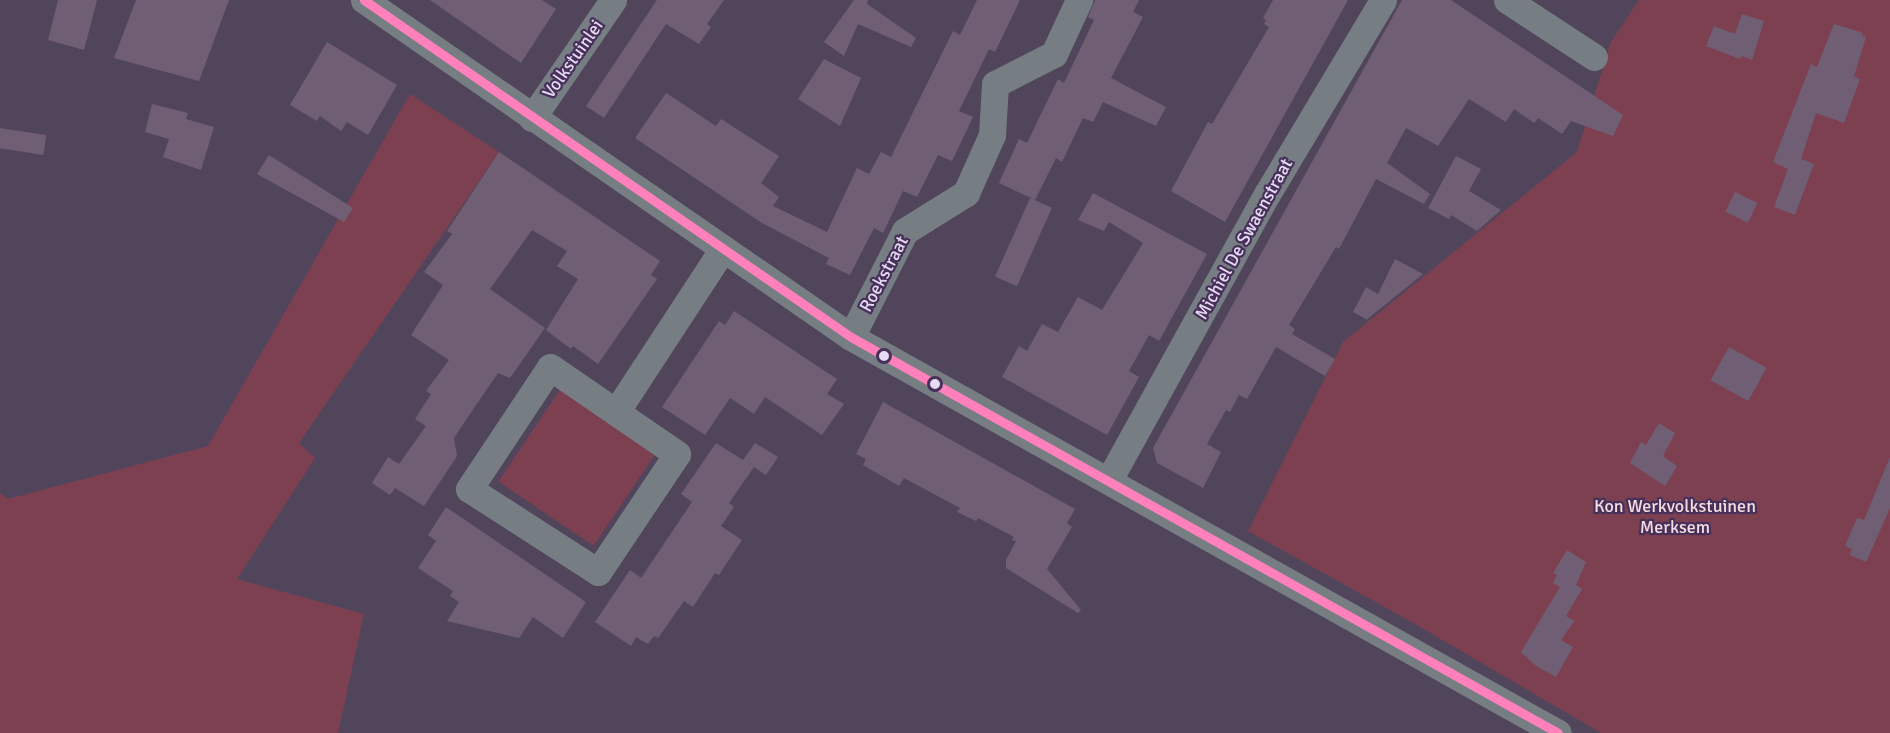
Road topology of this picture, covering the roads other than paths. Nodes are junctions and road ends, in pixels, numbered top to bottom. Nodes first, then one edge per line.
1 (364, 0) edge
2 (613, 0) edge
3 (1079, 0) edge
4 (1383, 0) edge
5 (1507, 0) edge
6 (1594, 57) dead end
7 (532, 118) junction
8 (722, 250) junction
9 (851, 337) junction
10 (616, 412) junction
11 (1109, 480) junction
12 (1558, 733) edge

1 - 7 street
2 - 7 street, Volkstuinlei
3 - 9 street, Roekstraat
4 - 11 street, Michiel De Swaenstraat
5 - 6 street
7 - 8 street
8 - 9 street
8 - 10 street
9 - 11 street
10 - 10 street
11 - 12 street

